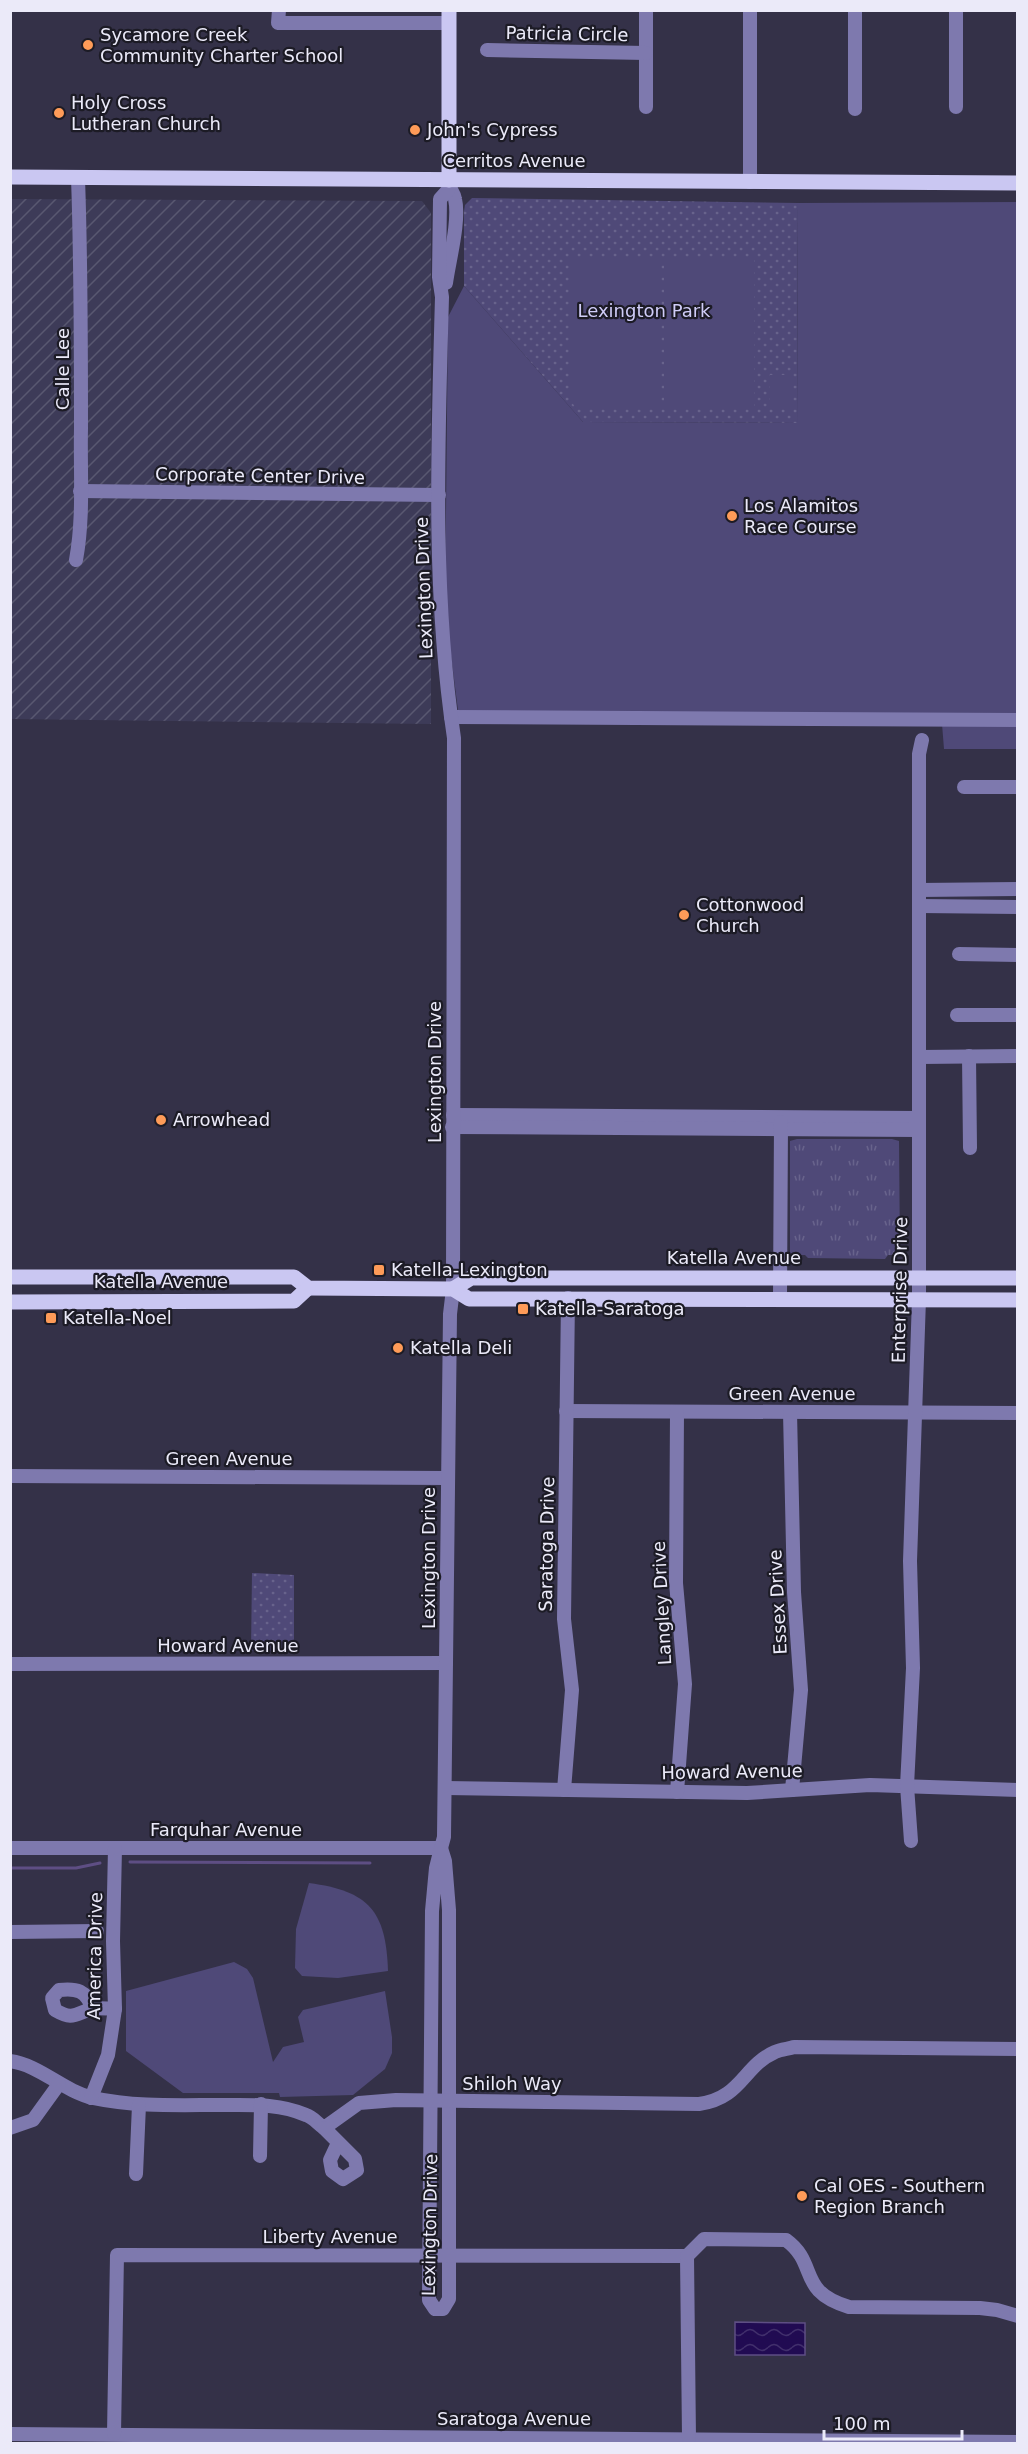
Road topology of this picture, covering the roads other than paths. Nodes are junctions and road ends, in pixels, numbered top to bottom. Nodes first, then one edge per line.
1 (646, 10) edge
2 (750, 10) edge
3 (855, 10) edge
4 (956, 10) edge
5 (278, 17) edge
6 (379, 17) edge
7 (449, 17) edge
8 (487, 50) dead end
9 (646, 53) junction
10 (646, 107) dead end
11 (956, 107) dead end
12 (855, 109) dead end
13 (10, 177) edge
14 (78, 178) junction
15 (750, 182) junction
16 (1017, 183) edge
17 (449, 185) junction
18 (80, 491) junction
19 (439, 495) junction
20 (76, 560) dead end
21 (451, 717) junction
22 (1017, 720) edge
23 (922, 740) dead end
24 (964, 787) dead end
25 (1017, 787) edge
26 (1017, 889) edge
27 (919, 890) junction
28 (919, 906) junction
29 (1017, 907) edge
30 (959, 954) dead end
31 (1017, 955) edge
32 (957, 1015) dead end
33 (1017, 1015) edge
34 (969, 1056) junction
35 (1017, 1056) edge
36 (920, 1057) junction
37 (452, 1122) junction
38 (781, 1123) junction
39 (918, 1124) junction
40 (969, 1148) dead end
41 (10, 1278) edge
42 (780, 1278) junction
43 (919, 1278) junction
44 (1017, 1278) edge
45 (308, 1288) junction
46 (453, 1289) junction
47 (568, 1298) junction
48 (780, 1299) junction
49 (919, 1299) junction
50 (1017, 1300) edge
51 (10, 1302) edge
52 (566, 1411) junction
53 (677, 1412) junction
54 (790, 1412) junction
55 (916, 1413) junction
56 (1017, 1413) edge
57 (10, 1476) edge
58 (447, 1478) junction
59 (10, 1664) edge
60 (446, 1664) junction
61 (907, 1786) junction
62 (446, 1788) junction
63 (564, 1790) junction
64 (792, 1790) junction
65 (1017, 1790) edge
66 (677, 1792) junction
67 (911, 1841) dead end
68 (10, 1848) edge
69 (115, 1848) junction
70 (441, 1848) junction
71 (97, 1931) dead end
72 (10, 1932) edge
73 (92, 2009) dead end
74 (115, 2009) junction
75 (1017, 2049) edge
76 (10, 2061) edge
77 (59, 2084) junction
78 (91, 2098) junction
79 (432, 2102) junction
80 (449, 2102) junction
81 (261, 2104) junction
82 (139, 2105) junction
83 (10, 2128) edge
84 (324, 2128) junction
85 (338, 2143) dead end
86 (260, 2156) dead end
87 (136, 2174) dead end
88 (430, 2255) junction
89 (448, 2255) junction
90 (687, 2256) junction
91 (1017, 2316) edge
92 (10, 2434) edge
93 (116, 2437) edge
94 (689, 2438) junction
95 (441, 2440) edge
96 (1017, 2442) edge

1 - 9 street
2 - 15 street
3 - 12 street
4 - 11 street
5 - 6 street
6 - 7 street
7 - 17 main road
8 - 9 street, Patricia Circle
9 - 10 street
13 - 14 main road, Cerritos Avenue
14 - 17 main road, Cerritos Avenue
14 - 18 street, Calle Lee
15 - 16 main road, Cerritos Avenue
15 - 17 main road, Cerritos Avenue
17 - 19 street, Lexington Drive
18 - 19 street, Corporate Center Drive
18 - 20 street, Calle Lee
19 - 21 street, Lexington Drive
21 - 22 street
21 - 37 street, Lexington Drive
23 - 27 street, Enterprise Drive
24 - 25 street
26 - 27 street
27 - 28 street, Enterprise Drive
28 - 29 street
28 - 36 street, Enterprise Drive
30 - 31 street
32 - 33 street
34 - 35 street
34 - 36 street
34 - 40 street
36 - 39 street, Enterprise Drive
37 - 38 street
37 - 46 street, Lexington Drive
38 - 39 street
38 - 42 street
39 - 43 street, Enterprise Drive
41 - 45 main road, Katella Avenue
42 - 43 main road, Katella Avenue
42 - 46 main road, Katella Avenue
42 - 48 street
43 - 44 main road, Katella Avenue
43 - 49 street, Enterprise Drive
45 - 46 main road, Katella Avenue
45 - 51 main road, Katella Avenue
46 - 47 main road, Katella Avenue
46 - 58 street, Lexington Drive
47 - 48 main road, Katella Avenue
47 - 52 street, Saratoga Drive
48 - 49 main road, Katella Avenue
49 - 50 main road, Katella Avenue
49 - 55 street, Enterprise Drive
52 - 53 street, Green Avenue
52 - 63 street, Saratoga Drive
53 - 54 street, Green Avenue
53 - 66 street, Langley Drive
54 - 55 street, Green Avenue
54 - 64 street, Essex Drive
55 - 56 street, Green Avenue
55 - 61 street, Enterprise Drive
57 - 58 street, Green Avenue
58 - 60 street, Lexington Drive
59 - 60 street, Howard Avenue
60 - 62 street, Lexington Drive
61 - 64 street, Howard Avenue
61 - 65 street, Howard Avenue
61 - 67 street, Enterprise Drive
62 - 63 street, Howard Avenue
62 - 70 street, Lexington Drive
63 - 66 street, Howard Avenue
64 - 66 street, Howard Avenue
68 - 69 street, Farquhar Avenue
69 - 70 street, Farquhar Avenue
69 - 74 street, America Drive
70 - 79 street, Lexington Drive
70 - 80 street, Lexington Drive
71 - 72 street
73 - 74 street
74 - 78 street, America Drive
75 - 80 street, Shiloh Way
76 - 77 street
77 - 78 street
77 - 83 street
78 - 82 street
79 - 80 street, Shiloh Way
79 - 84 street, Shiloh Way
79 - 88 street, Lexington Drive
80 - 89 street, Lexington Drive
81 - 82 street
81 - 84 street
81 - 86 street
82 - 87 street
84 - 85 street
88 - 89 street, Liberty Avenue
88 - 89 street, Lexington Drive
88 - 93 street, Liberty Avenue
89 - 90 street, Liberty Avenue
90 - 91 street
90 - 94 street
92 - 93 street, Saratoga Avenue
93 - 95 street, Saratoga Avenue
94 - 95 street, Saratoga Avenue
94 - 96 street, Saratoga Avenue

